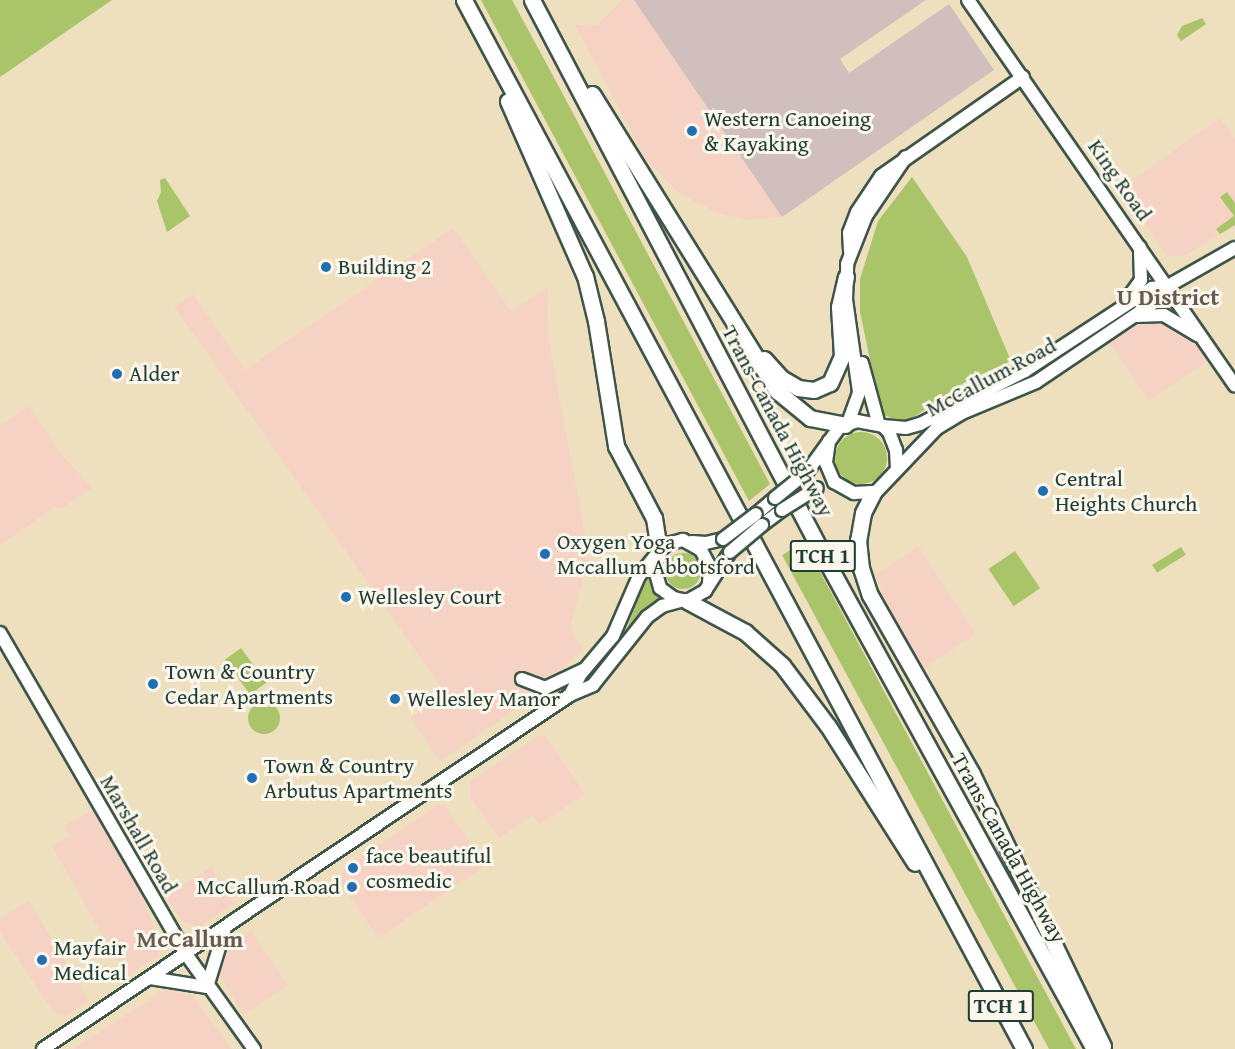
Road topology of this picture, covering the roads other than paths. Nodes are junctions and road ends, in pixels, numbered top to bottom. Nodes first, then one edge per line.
1 (463, 0) edge
2 (532, 0) edge
3 (968, 0) edge
4 (564, 57) junction
5 (1023, 77) junction
6 (1140, 244) junction
7 (1235, 248) edge
8 (846, 277) junction
9 (705, 281) junction
10 (1168, 286) junction
11 (1122, 305) junction
12 (1132, 317) junction
13 (853, 336) junction
14 (1204, 340) junction
15 (1235, 385) edge
16 (846, 424) junction
17 (881, 426) junction
18 (829, 441) junction
19 (897, 469) junction
20 (845, 490) junction
21 (873, 493) junction
22 (683, 540) junction
23 (658, 553) junction
24 (710, 583) junction
25 (684, 601) junction
26 (0, 633) edge
27 (588, 667) junction
28 (522, 679) dead end
29 (570, 695) junction
30 (225, 928) junction
31 (186, 954) junction
32 (978, 963) junction
33 (150, 978) junction
34 (207, 987) junction
35 (43, 1049) edge
36 (254, 1049) edge
37 (1024, 1049) edge
38 (1094, 1049) edge
39 (1104, 1049) edge

1 - 23 highway
1 - 32 highway, TCH 1
2 - 4 highway, Trans-Canada Highway / TCH 1
3 - 5 main road, King Road
4 - 9 highway
4 - 38 highway, Trans-Canada Highway / TCH 1
5 - 6 main road, King Road
5 - 8 main road
6 - 10 main road, King Road
6 - 11 main road
7 - 10 main road, McCallum Road
8 - 9 highway
8 - 13 main road
9 - 16 highway
10 - 11 main road, McCallum Road
10 - 12 main road, McCallum Road
10 - 14 main road, King Road
11 - 17 main road, McCallum Road
12 - 14 main road
12 - 19 main road, McCallum Road
13 - 16 main road
13 - 17 main road
14 - 15 main road, King Road
16 - 17 main road
16 - 18 main road
17 - 19 main road
18 - 20 main road
18 - 22 main road, bridge
19 - 21 main road
20 - 21 main road
20 - 24 main road, bridge
21 - 39 highway
22 - 23 main road
22 - 24 main road
23 - 25 main road
23 - 27 main road
24 - 25 main road
25 - 29 main road
25 - 32 highway
26 - 31 main road, Marshall Road
27 - 28 main road
27 - 29 main road
29 - 30 main road
30 - 31 main road
30 - 34 main road
31 - 33 main road
31 - 34 main road, Marshall Road
32 - 37 highway, TCH 1
33 - 34 main road
33 - 35 main road
34 - 36 main road, Marshall Road

